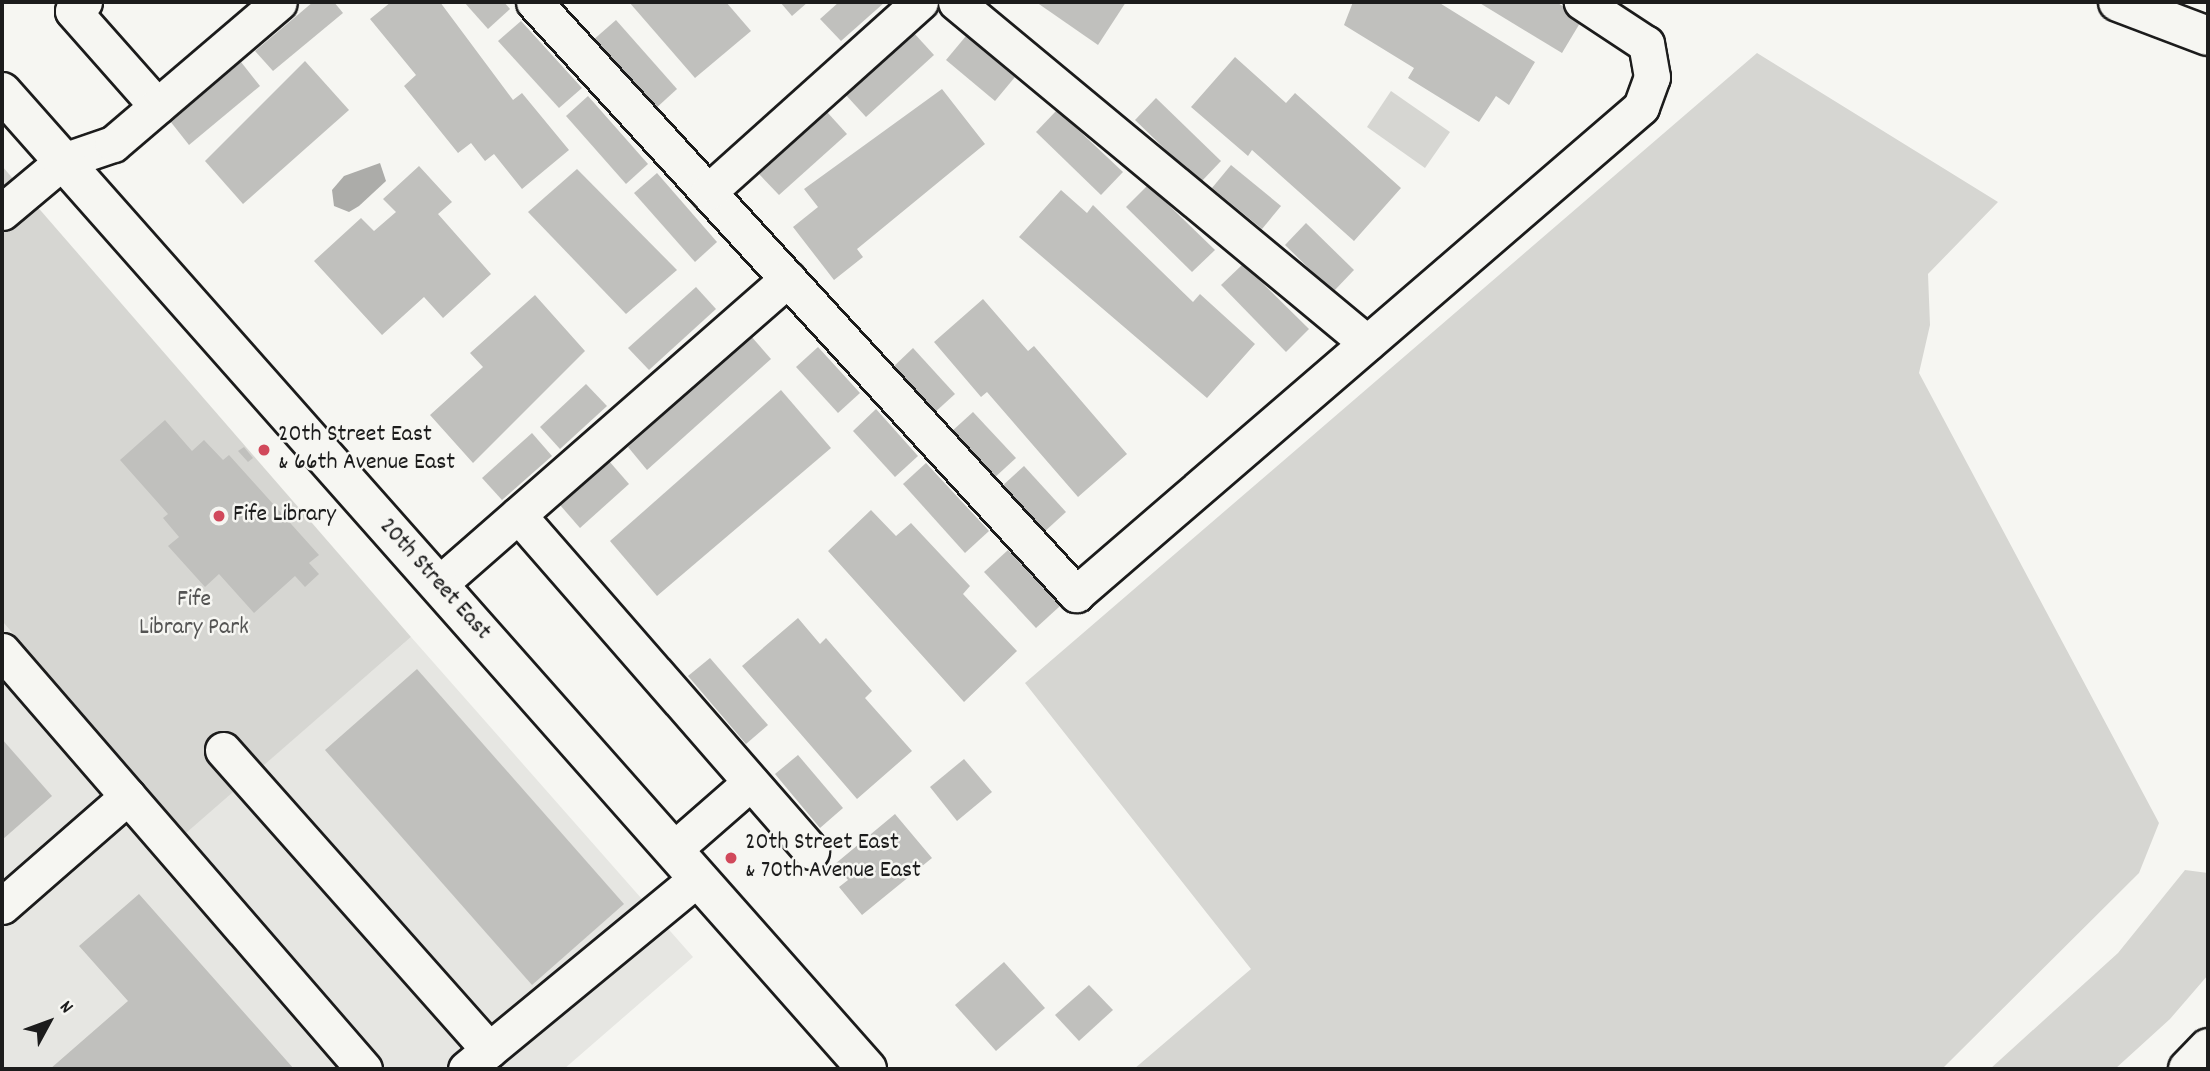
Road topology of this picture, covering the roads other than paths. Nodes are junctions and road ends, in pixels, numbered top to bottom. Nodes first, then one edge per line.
1 (84, 2) edge
2 (279, 2) edge
3 (534, 2) edge
4 (920, 2) edge
5 (956, 2) edge
6 (1583, 2) edge
7 (2118, 2) edge
8 (2208, 36) edge
9 (2, 92) edge
10 (157, 106) junction
11 (63, 161) junction
12 (708, 192) junction
13 (2, 212) edge
14 (788, 279) junction
15 (1367, 344) junction
16 (518, 515) junction
17 (438, 584) junction
18 (2, 651) edge
19 (223, 750) dead end
20 (751, 782) junction
21 (128, 796) junction
22 (811, 851) dead end
23 (686, 864) junction
24 (2, 906) edge
25 (2208, 1048) edge
26 (477, 1060) edge
27 (364, 1069) edge
28 (867, 1069) edge
29 (2188, 1069) edge

1 - 10 street
2 - 10 street
3 - 12 street
4 - 12 street
5 - 15 street
6 - 15 street
7 - 8 main road
9 - 11 main road, 20th Street East
10 - 11 street
11 - 13 street
11 - 17 main road, 20th Street East
12 - 14 street
14 - 15 street
14 - 16 street
16 - 17 street
16 - 20 street
17 - 23 main road, 20th Street East
18 - 21 street
19 - 26 street
20 - 22 street
20 - 23 street
21 - 24 street
21 - 27 street
23 - 26 street
23 - 28 main road, 20th Street East
25 - 29 main road

